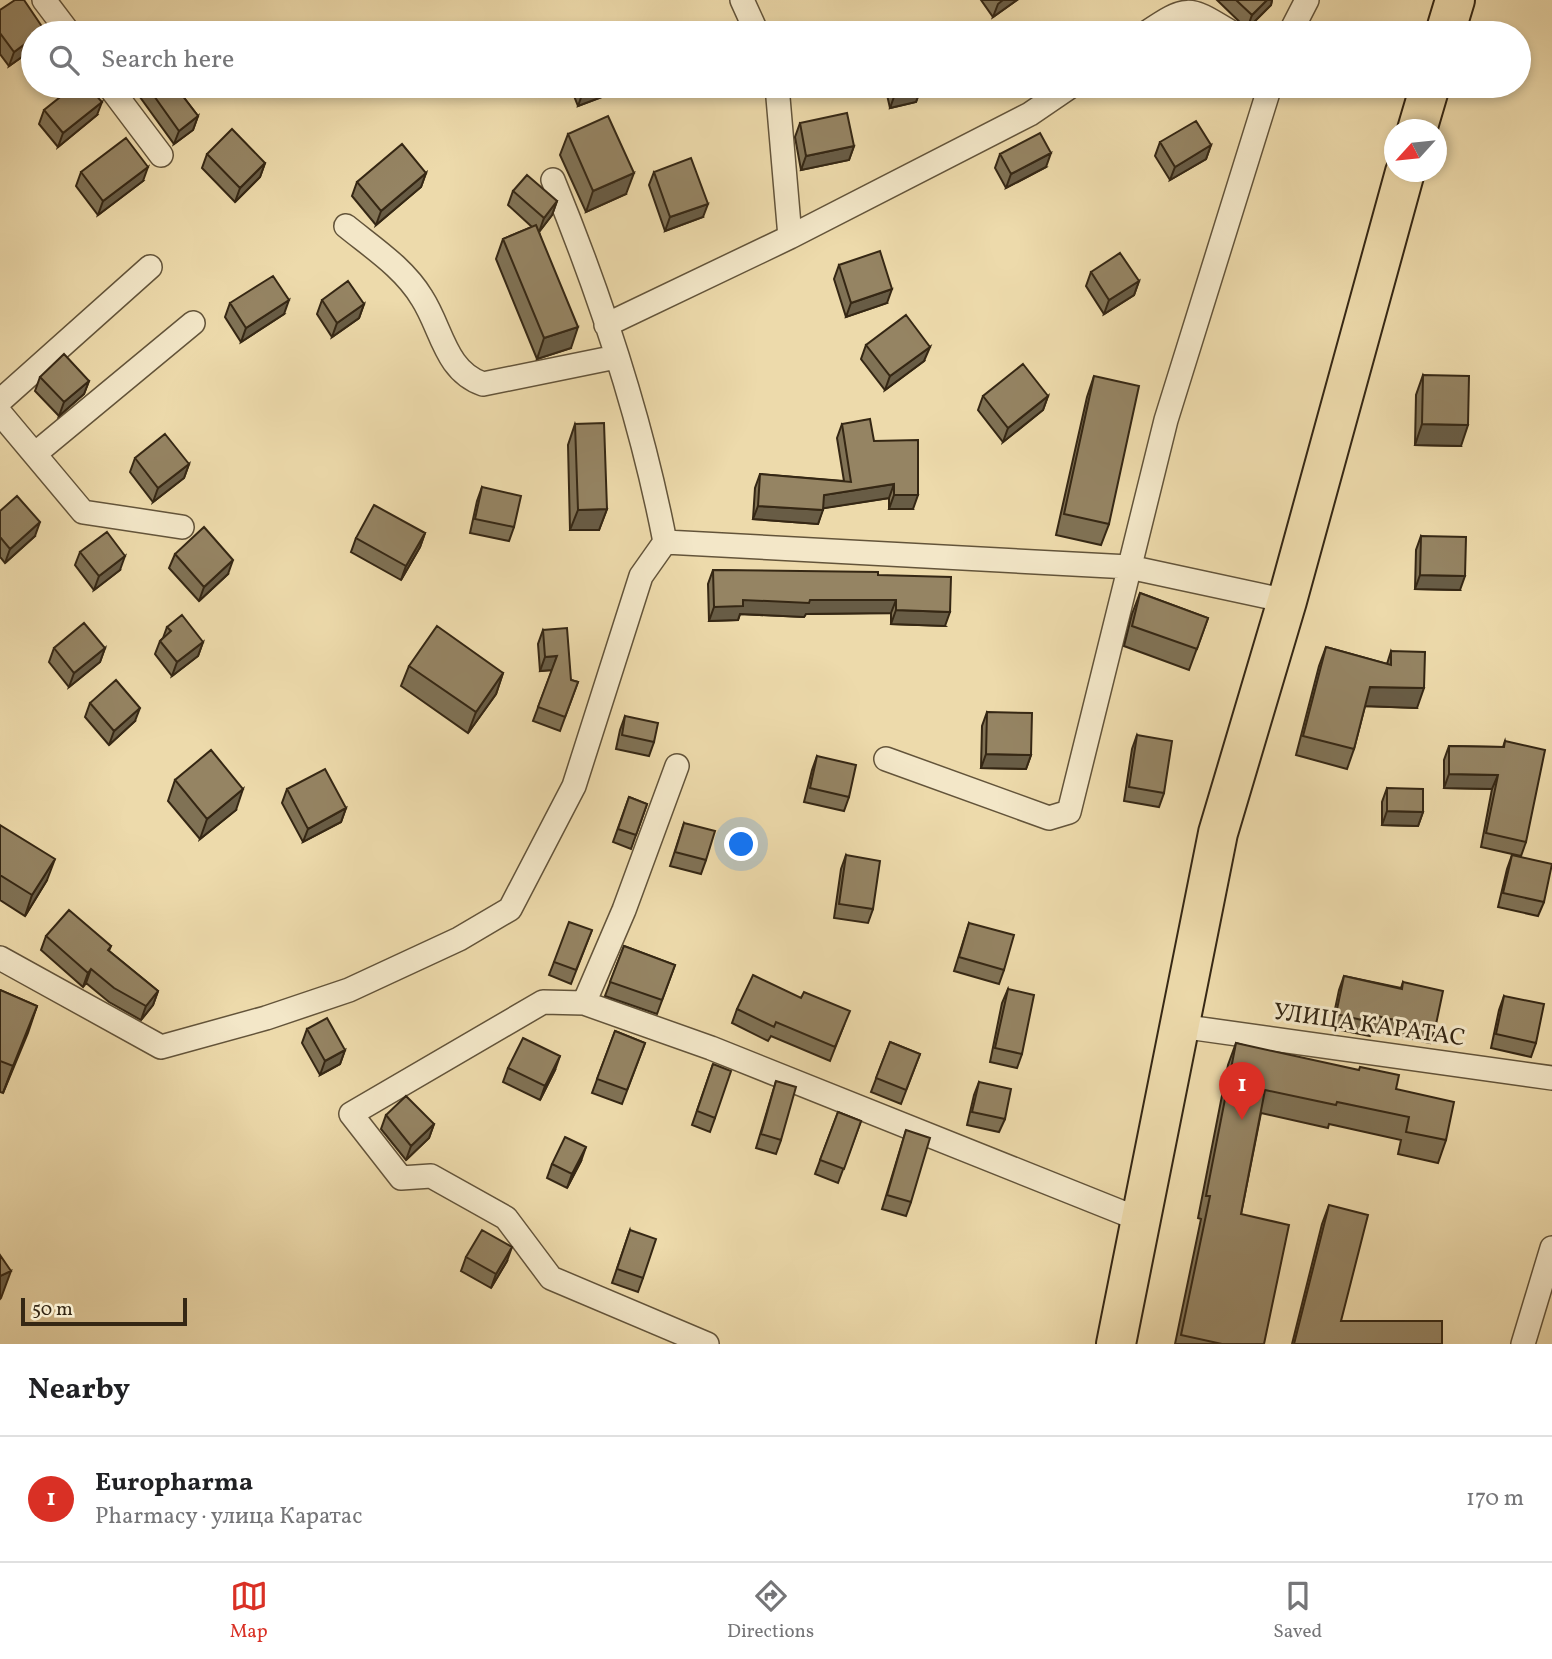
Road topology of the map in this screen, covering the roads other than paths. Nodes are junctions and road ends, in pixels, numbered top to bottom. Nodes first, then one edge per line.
1 (44, 0) edge
2 (742, 0) edge
3 (1307, 0) edge
4 (1455, 0) edge
5 (60, 21) edge
6 (752, 21) edge
7 (1164, 21) edge
8 (1212, 21) edge
9 (1296, 21) edge
10 (1449, 21) edge
11 (118, 98) edge
12 (777, 98) edge
13 (1053, 98) edge
14 (1265, 98) edge
15 (1426, 98) edge
16 (1420, 119) edge
17 (161, 155) dead end
18 (554, 180) dead end
19 (1402, 182) edge
20 (346, 226) dead end
21 (790, 237) junction
22 (150, 267) dead end
23 (193, 323) dead end
24 (606, 325) junction
25 (616, 357) junction
26 (0, 401) edge
27 (0, 413) edge
28 (36, 453) junction
29 (182, 527) dead end
30 (665, 542) junction
31 (1129, 567) junction
32 (1287, 601) junction
33 (886, 759) dead end
34 (677, 766) dead end
35 (0, 958) edge
36 (584, 1003) junction
37 (1180, 1026) junction
38 (1552, 1079) edge
39 (1141, 1220) junction
40 (1552, 1248) edge
41 (707, 1344) edge
42 (1116, 1344) edge
43 (1523, 1344) edge

1 - 5 street
2 - 6 street
3 - 9 street
4 - 10 highway
7 - 8 street
11 - 17 street
12 - 21 street
13 - 21 street
14 - 31 street
15 - 16 highway
18 - 24 street
19 - 32 highway
20 - 25 street
21 - 24 street
22 - 26 street
23 - 28 street
24 - 25 street
25 - 30 street
27 - 28 street
28 - 29 street
30 - 31 street
30 - 35 street
31 - 32 street
31 - 33 street
32 - 37 highway
34 - 36 street
36 - 39 street
36 - 41 street
37 - 38 street, УЛИЦА КАРАТАС
37 - 39 highway
39 - 42 highway
40 - 43 street

